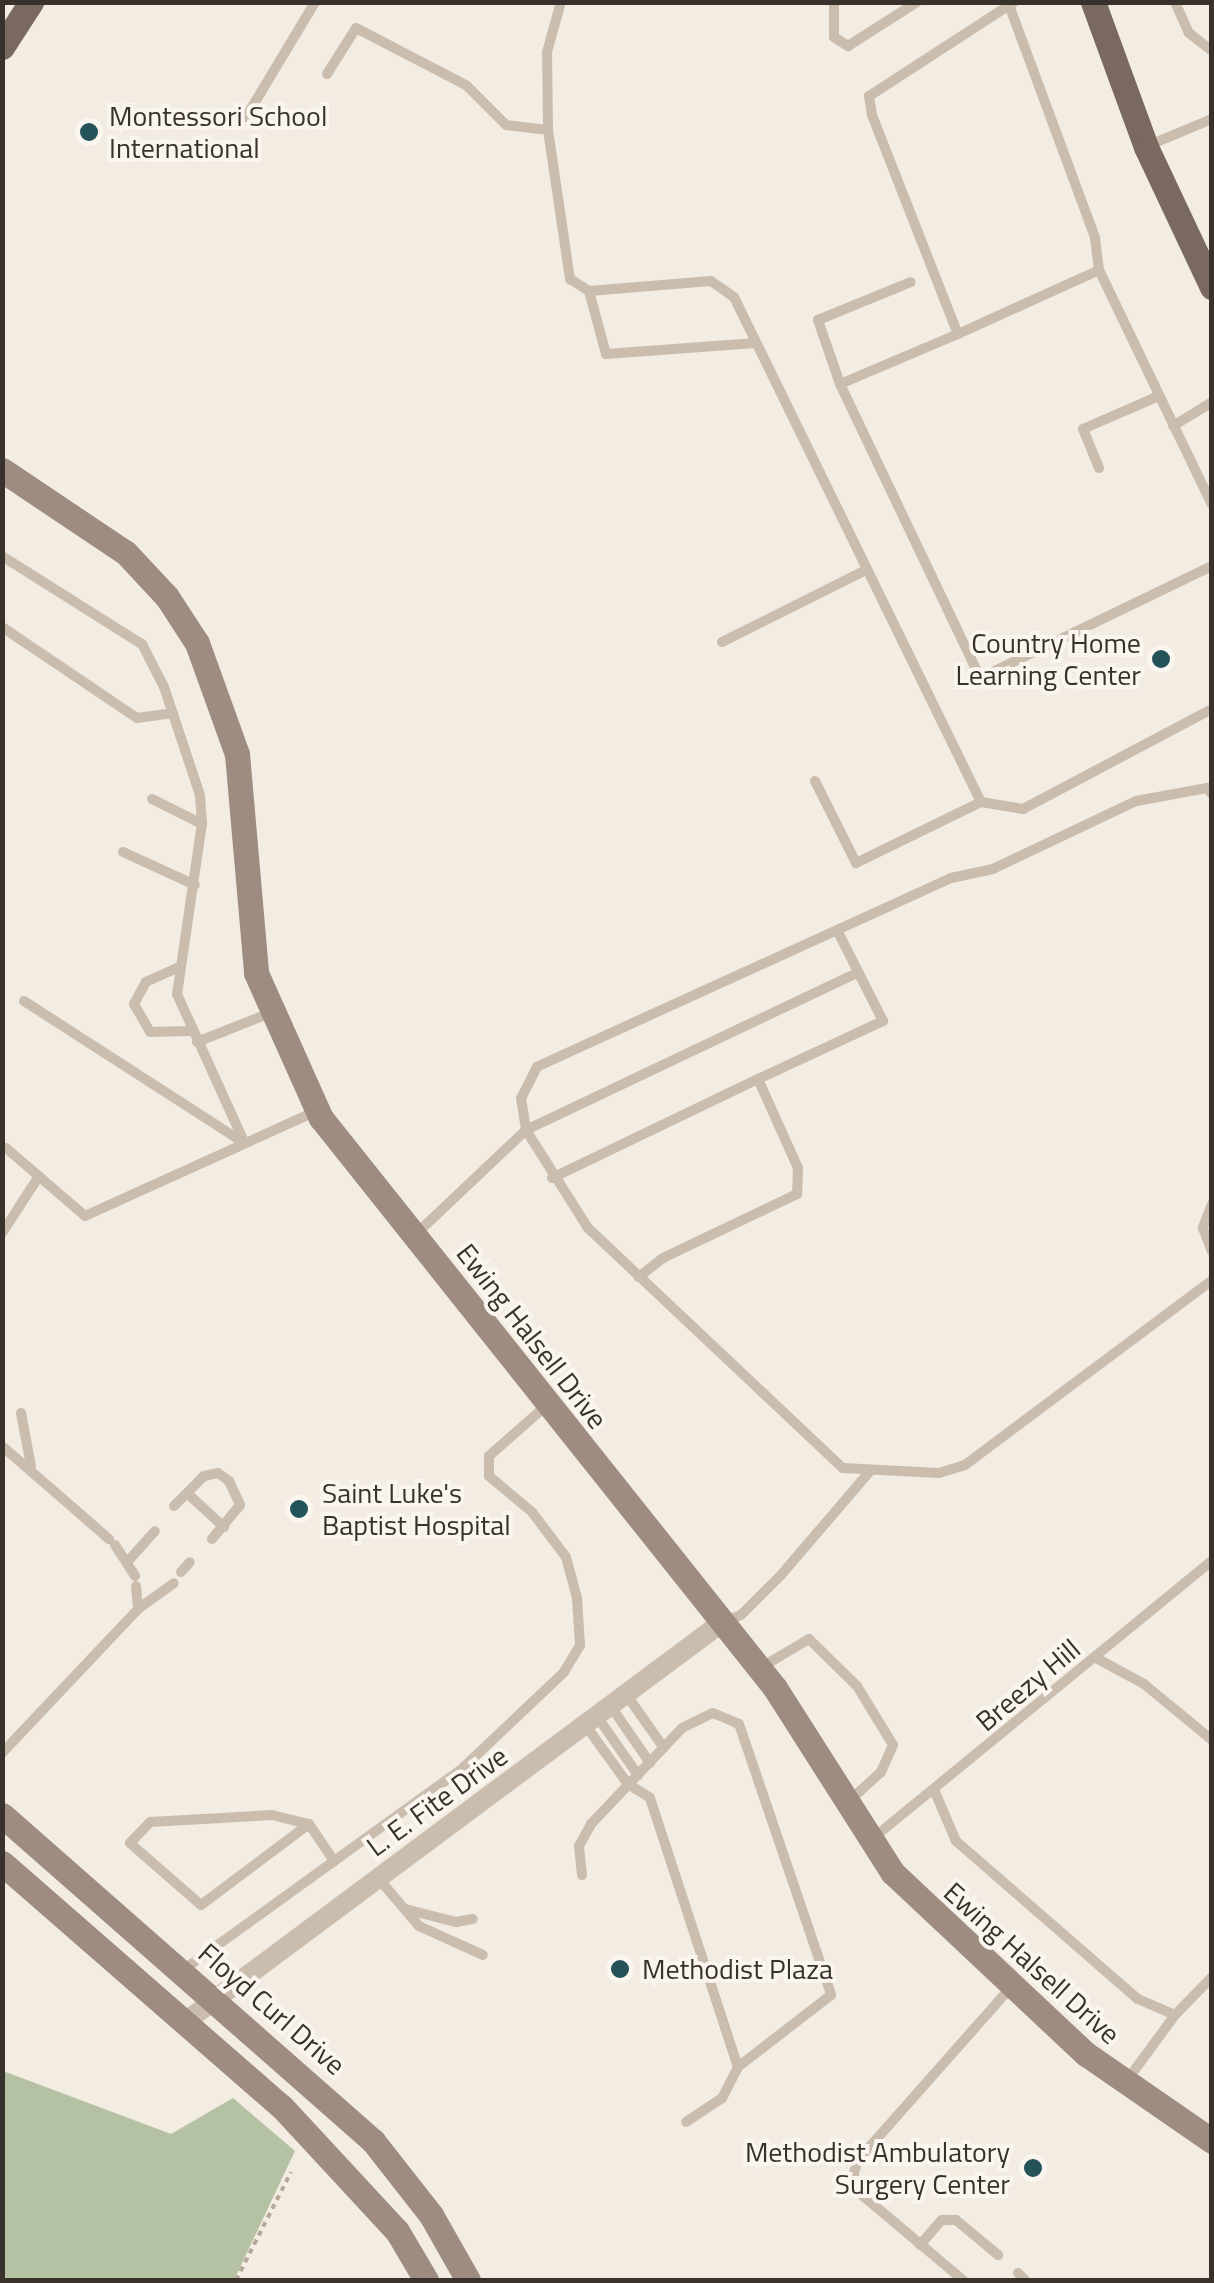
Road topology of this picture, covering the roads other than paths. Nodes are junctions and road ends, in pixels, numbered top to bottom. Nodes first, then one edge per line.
1 (32, 2) edge
2 (315, 2) edge
3 (562, 2) edge
4 (834, 2) edge
5 (916, 2) edge
6 (1092, 2) edge
7 (1175, 2) edge
8 (1012, 4) edge
9 (2, 47) edge
10 (1212, 51) edge
11 (327, 74) dead end
12 (246, 118) dead end
13 (1212, 119) edge
14 (548, 130) junction
15 (1146, 147) junction
16 (1099, 270) junction
17 (912, 282) dead end
18 (1212, 287) edge
19 (588, 291) junction
20 (958, 334) junction
21 (756, 343) junction
22 (840, 384) junction
23 (1159, 396) junction
24 (1212, 402) edge
25 (1174, 426) junction
26 (1099, 468) dead end
27 (2, 470) edge
28 (1212, 505) edge
29 (2, 556) edge
30 (1212, 566) edge
31 (866, 570) junction
32 (2, 626) edge
33 (722, 642) dead end
34 (1212, 709) edge
35 (172, 713) junction
36 (815, 781) dead end
37 (1212, 794) edge
38 (152, 799) dead end
39 (981, 802) junction
40 (202, 824) junction
41 (123, 852) dead end
42 (194, 885) junction
43 (837, 930) junction
44 (177, 968) junction
45 (858, 972) junction
46 (24, 1002) dead end
47 (270, 1013) junction
48 (191, 1031) junction
49 (197, 1042) junction
50 (758, 1079) junction
51 (317, 1111) junction
52 (526, 1130) junction
53 (244, 1142) junction
54 (6, 1148) dead end
55 (39, 1176) junction
56 (552, 1178) junction
57 (1212, 1204) edge
58 (2, 1233) edge
59 (414, 1235) junction
60 (1212, 1251) edge
61 (639, 1277) junction
62 (1212, 1280) edge
63 (548, 1404) junction
64 (21, 1413) dead end
65 (2, 1446) edge
66 (31, 1468) junction
67 (871, 1470) junction
68 (188, 1494) junction
69 (174, 1506) dead end
70 (224, 1527) junction
71 (155, 1531) dead end
72 (212, 1539) dead end
73 (128, 1561) junction
74 (1212, 1561) edge
75 (190, 1562) dead end
76 (181, 1572) dead end
77 (174, 1582) dead end
78 (138, 1609) junction
79 (721, 1623) junction
80 (1096, 1658) junction
81 (759, 1668) junction
82 (606, 1712) junction
83 (1212, 1740) edge
84 (664, 1748) junction
85 (2, 1753) edge
86 (650, 1763) junction
87 (638, 1775) junction
88 (628, 1784) junction
89 (935, 1792) junction
90 (848, 1802) junction
91 (2, 1815) edge
92 (308, 1824) junction
93 (871, 1840) junction
94 (334, 1861) junction
95 (2, 1863) edge
96 (582, 1875) dead end
97 (378, 1878) junction
98 (404, 1909) junction
99 (473, 1918) dead end
100 (482, 1955) dead end
101 (182, 1971) junction
102 (1212, 1977) edge
103 (1012, 1986) junction
104 (214, 1999) junction
105 (1175, 2015) junction
106 (185, 2022) junction
107 (738, 2067) junction
108 (1124, 2085) junction
109 (686, 2122) dead end
110 (1212, 2141) edge
111 (409, 2185) junction
112 (377, 2208) junction
113 (920, 2245) junction
114 (998, 2255) dead end
115 (426, 2280) edge
116 (468, 2280) edge
117 (963, 2280) edge

1 - 9 main road
2 - 12 lane
3 - 14 lane
4 - 5 lane
6 - 15 main road
7 - 10 lane
8 - 16 lane
8 - 20 lane
11 - 14 lane
13 - 15 lane
14 - 19 lane
15 - 18 main road
16 - 20 lane
16 - 23 lane
17 - 22 lane
19 - 21 lane
19 - 21 lane
20 - 22 lane
21 - 31 lane
22 - 30 lane
23 - 25 lane
23 - 26 lane
24 - 25 lane
25 - 28 lane
27 - 47 street, Ewing Halsell Drive
29 - 35 lane
31 - 33 lane
31 - 39 lane
32 - 35 lane
34 - 39 lane
35 - 40 lane
36 - 39 lane
37 - 43 lane
38 - 40 lane
40 - 42 lane
41 - 42 lane
42 - 44 lane
43 - 45 lane
43 - 52 lane
44 - 48 lane
44 - 48 lane
45 - 50 lane
45 - 52 lane
46 - 53 lane
47 - 49 lane
47 - 51 street, Ewing Halsell Drive
48 - 49 lane
49 - 53 lane
50 - 56 lane
50 - 61 lane
51 - 53 lane
51 - 59 street, Ewing Halsell Drive
52 - 56 lane
52 - 59 lane
53 - 55 lane
54 - 55 lane
55 - 58 lane
56 - 61 lane
57 - 60 lane
59 - 63 street, Ewing Halsell Drive
61 - 67 lane
62 - 67 lane
63 - 79 street, Ewing Halsell Drive
63 - 94 lane
64 - 66 lane
65 - 66 lane
66 - 73 lane
67 - 79 lane
68 - 69 lane
68 - 70 lane
68 - 70 lane
70 - 72 lane
71 - 73 lane
73 - 78 lane
74 - 80 lane, Breezy Hill
75 - 76 lane
77 - 78 lane
78 - 85 lane
79 - 81 street, Ewing Halsell Drive
79 - 82 street, L. E. Fite Drive
80 - 83 lane
80 - 89 lane, Breezy Hill
81 - 90 street, Ewing Halsell Drive
81 - 90 lane
82 - 84 lane
82 - 86 lane
82 - 87 lane
82 - 88 lane
82 - 97 street, L. E. Fite Drive
84 - 86 lane
84 - 107 lane
86 - 87 lane
87 - 88 lane
88 - 96 lane
88 - 107 lane
89 - 93 lane, Breezy Hill
89 - 105 lane
90 - 93 street, Ewing Halsell Drive
91 - 101 street, Floyd Curl Drive
92 - 92 lane
92 - 94 lane
93 - 103 street, Ewing Halsell Drive
94 - 101 lane
95 - 106 street
97 - 98 lane
97 - 104 street, L. E. Fite Drive
98 - 99 lane
98 - 100 lane
101 - 104 street, Floyd Curl Drive
102 - 105 lane
103 - 108 street, Ewing Halsell Drive
103 - 113 lane
104 - 106 street, L. E. Fite Drive
104 - 111 street, Floyd Curl Drive
105 - 108 lane
106 - 112 street
107 - 109 lane
108 - 110 street, Ewing Halsell Drive
111 - 112 street
111 - 116 street, Floyd Curl Drive
112 - 115 street
113 - 114 lane
113 - 117 lane

